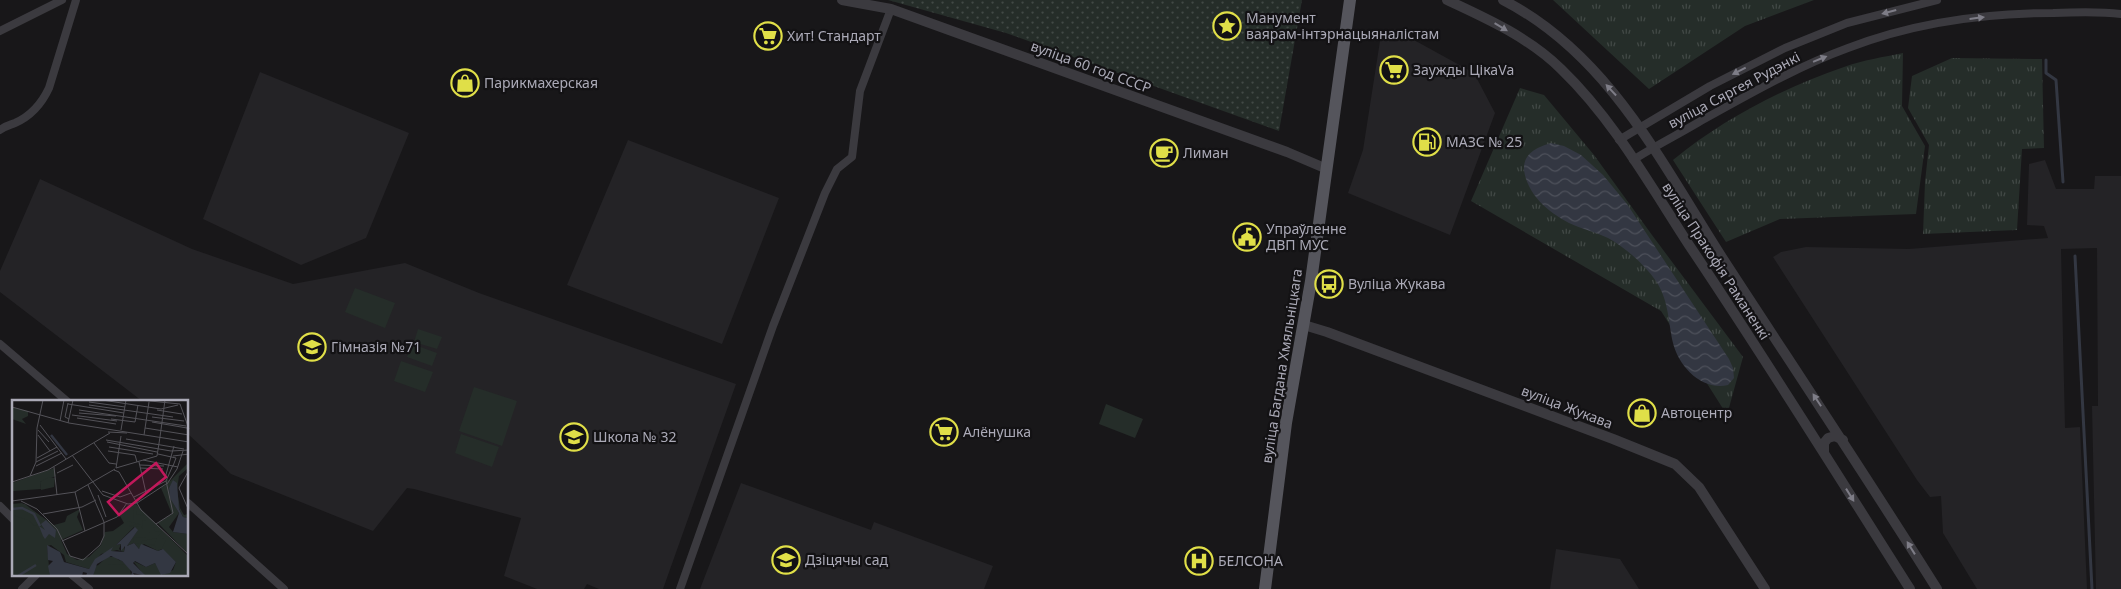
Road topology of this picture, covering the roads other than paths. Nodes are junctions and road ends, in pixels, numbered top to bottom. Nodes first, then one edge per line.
1 (62, 0) edge
2 (76, 0) edge
3 (842, 0) edge
4 (1350, 0) edge
5 (1447, 0) edge
6 (1503, 0) edge
7 (1937, 0) edge
8 (891, 9) junction
9 (2121, 14) edge
10 (0, 31) edge
11 (1640, 128) junction
12 (0, 130) edge
13 (1619, 140) junction
14 (1653, 147) junction
15 (1633, 160) junction
16 (1327, 169) junction
17 (1304, 325) junction
18 (0, 344) edge
19 (66, 400) edge
20 (1844, 441) junction
21 (1824, 454) junction
22 (189, 504) edge
23 (0, 506) edge
24 (12, 518) edge
25 (35, 576) edge
26 (73, 576) edge
27 (22, 589) edge
28 (88, 589) edge
29 (284, 589) edge
30 (680, 589) edge
31 (1265, 589) edge
32 (1765, 589) edge
33 (1910, 589) edge
34 (1938, 589) edge

1 - 10 street
2 - 12 street
3 - 8 street, вуліца 60 год СССР
4 - 16 main road, вуліца Багдана Хмяльніцкага
5 -> 13 street, вуліца Пракофія Раманенкі
11 -> 6 street, вуліца Пракофія Раманенкі
7 -> 11 street, вуліца Сяргея Рудэнкі
8 - 16 street, вуліца 60 год СССР
8 - 30 street
14 -> 9 street, вуліца Сяргея Рудэнкі
11 - 13 street, вуліца Сяргея Рудэнкі
11 - 14 street, вуліца Пракофія Раманенкі
13 - 15 street, вуліца Пракофія Раманенкі
14 - 15 street, вуліца Сяргея Рудэнкі
20 -> 14 street, вуліца Пракофія Раманенкі
15 - 21 street, вуліца Пракофія Раманенкі
16 - 17 main road, вуліца Багдана Хмяльніцкага
17 - 31 main road, вуліца Багдана Хмяльніцкага
17 - 32 street, вуліца Жукава
18 - 19 street
20 - 21 street
34 -> 20 street, вуліца Пракофія Раманенкі
21 -> 33 street, вуліца Пракофія Раманенкі
22 - 29 street
23 - 24 street
25 - 27 street
26 - 28 street

